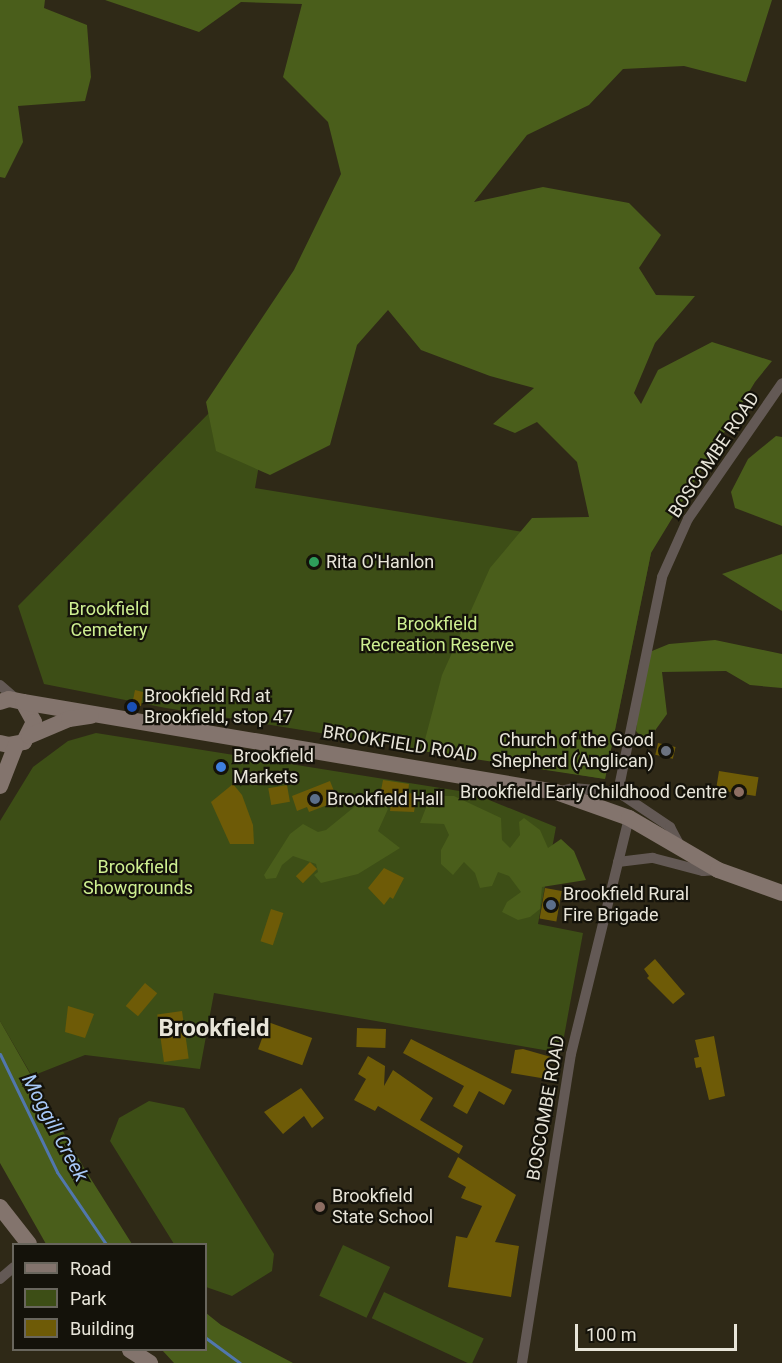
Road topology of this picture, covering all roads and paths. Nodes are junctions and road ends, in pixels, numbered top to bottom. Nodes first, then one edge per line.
1 (782, 383) edge
2 (0, 685) edge
3 (13, 701) edge
4 (97, 715) junction
5 (12, 742) edge
6 (1, 783) edge
7 (556, 792) junction
8 (618, 792) junction
9 (629, 818) junction
10 (682, 850) junction
11 (618, 862) junction
12 (718, 870) junction
13 (782, 892) edge
14 (0, 1207) edge
15 (27, 1243) edge
16 (12, 1268) edge
17 (0, 1279) edge
18 (132, 1351) edge
19 (150, 1363) edge
20 (522, 1363) edge

1 - 8 street, BOSCOMBE ROAD
2 - 3 street
3 - 4 main road, BROOKFIELD ROAD
3 - 5 main road
4 - 5 main road, BROOKFIELD ROAD
4 - 7 main road, BROOKFIELD ROAD
5 - 6 main road
7 - 8 street
7 - 9 main road, BROOKFIELD ROAD
8 - 10 street
9 - 10 main road, BROOKFIELD ROAD
9 - 11 street, BOSCOMBE ROAD
10 - 12 main road, BROOKFIELD ROAD
11 - 12 street
11 - 20 street, BOSCOMBE ROAD
12 - 13 main road, BROOKFIELD ROAD
14 - 15 main road
16 - 17 street
18 - 19 main road

